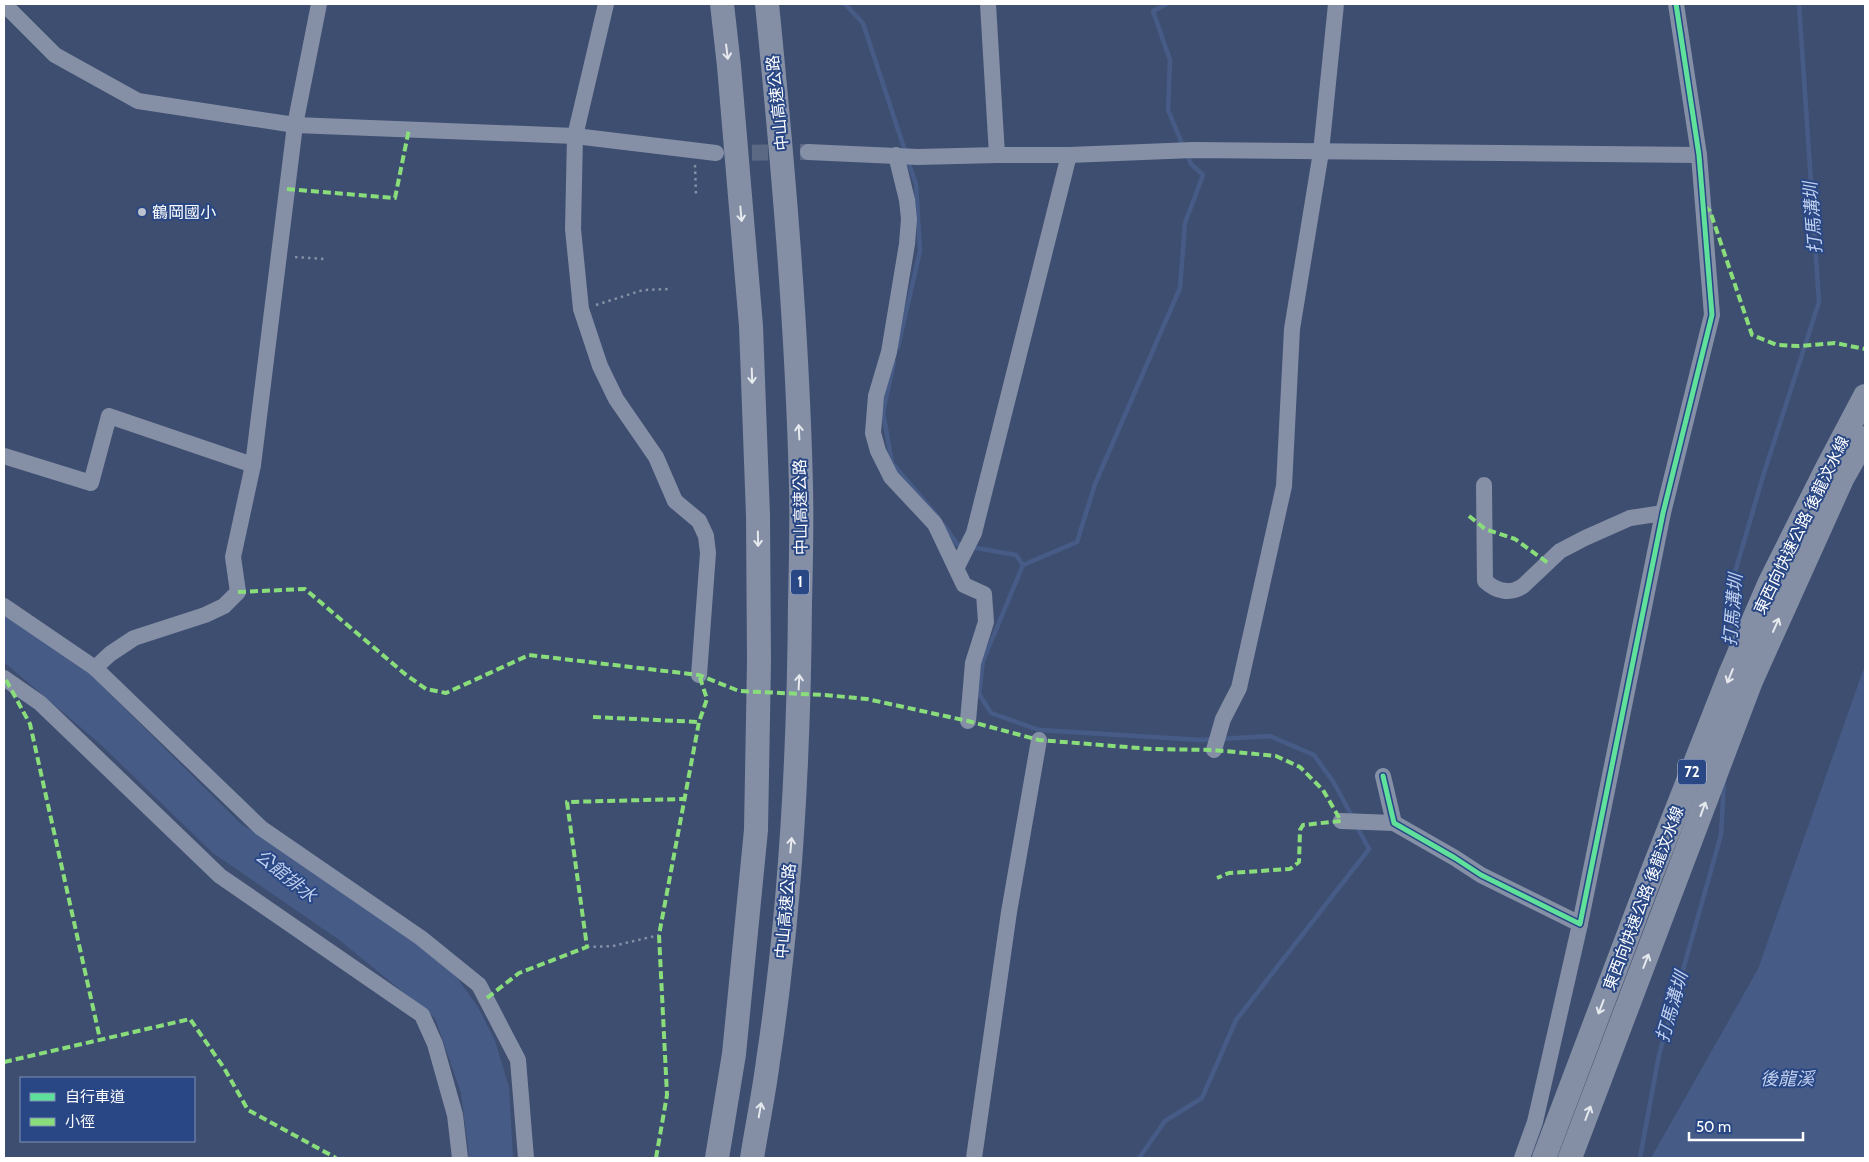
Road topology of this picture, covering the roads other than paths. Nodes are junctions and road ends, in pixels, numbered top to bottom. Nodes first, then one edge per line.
1 (4, 4) edge
2 (319, 4) edge
3 (606, 4) edge
4 (722, 4) edge
5 (767, 4) edge
6 (988, 4) edge
7 (1336, 4) edge
8 (1676, 4) edge
9 (295, 125) junction
10 (575, 136) junction
11 (808, 152) tunnel mouth
12 (1320, 152) junction
13 (716, 154) tunnel mouth
14 (904, 155) junction
15 (997, 155) junction
16 (1069, 155) junction
17 (1699, 155) junction
18 (1865, 396) edge
19 (1865, 438) edge
20 (4, 456) edge
21 (253, 466) junction
22 (1484, 485) dead end
23 (1663, 513) junction
24 (957, 567) junction
25 (4, 606) edge
26 (95, 668) junction
27 (699, 675) dead end
28 (4, 678) edge
29 (968, 721) dead end
30 (1039, 740) dead end
31 (1214, 750) dead end
32 (1383, 776) dead end
33 (1341, 821) dead end
34 (1394, 823) junction
35 (1580, 924) junction
36 (460, 1158) edge
37 (526, 1158) edge
38 (717, 1158) edge
39 (752, 1158) edge
40 (974, 1158) edge
41 (1522, 1158) edge
42 (1544, 1158) edge
43 (1570, 1158) edge

1 - 9 street
2 - 9 street
3 - 10 street
4 -> 38 highway
39 -> 5 highway, 中山高速公路 / 1
6 - 15 street
7 - 12 street
8 - 17 street
9 - 10 street
9 - 21 street
10 - 13 street
10 - 27 street
11 - 14 street
12 - 16 street
12 - 17 street
12 - 31 street
14 - 15 street
14 - 24 street
15 - 16 street
16 - 24 street
17 - 23 street
18 -> 42 highway, 東西向快速公路 後龍汶水線 / 72
43 -> 19 highway, 東西向快速公路 後龍汶水線 / 72
20 - 21 street
21 - 26 street
22 - 23 street
23 - 35 street
24 - 29 street
25 - 26 street
26 - 37 street
28 - 36 street
30 - 40 street
32 - 34 street
33 - 34 street
34 - 35 street
35 - 41 street

